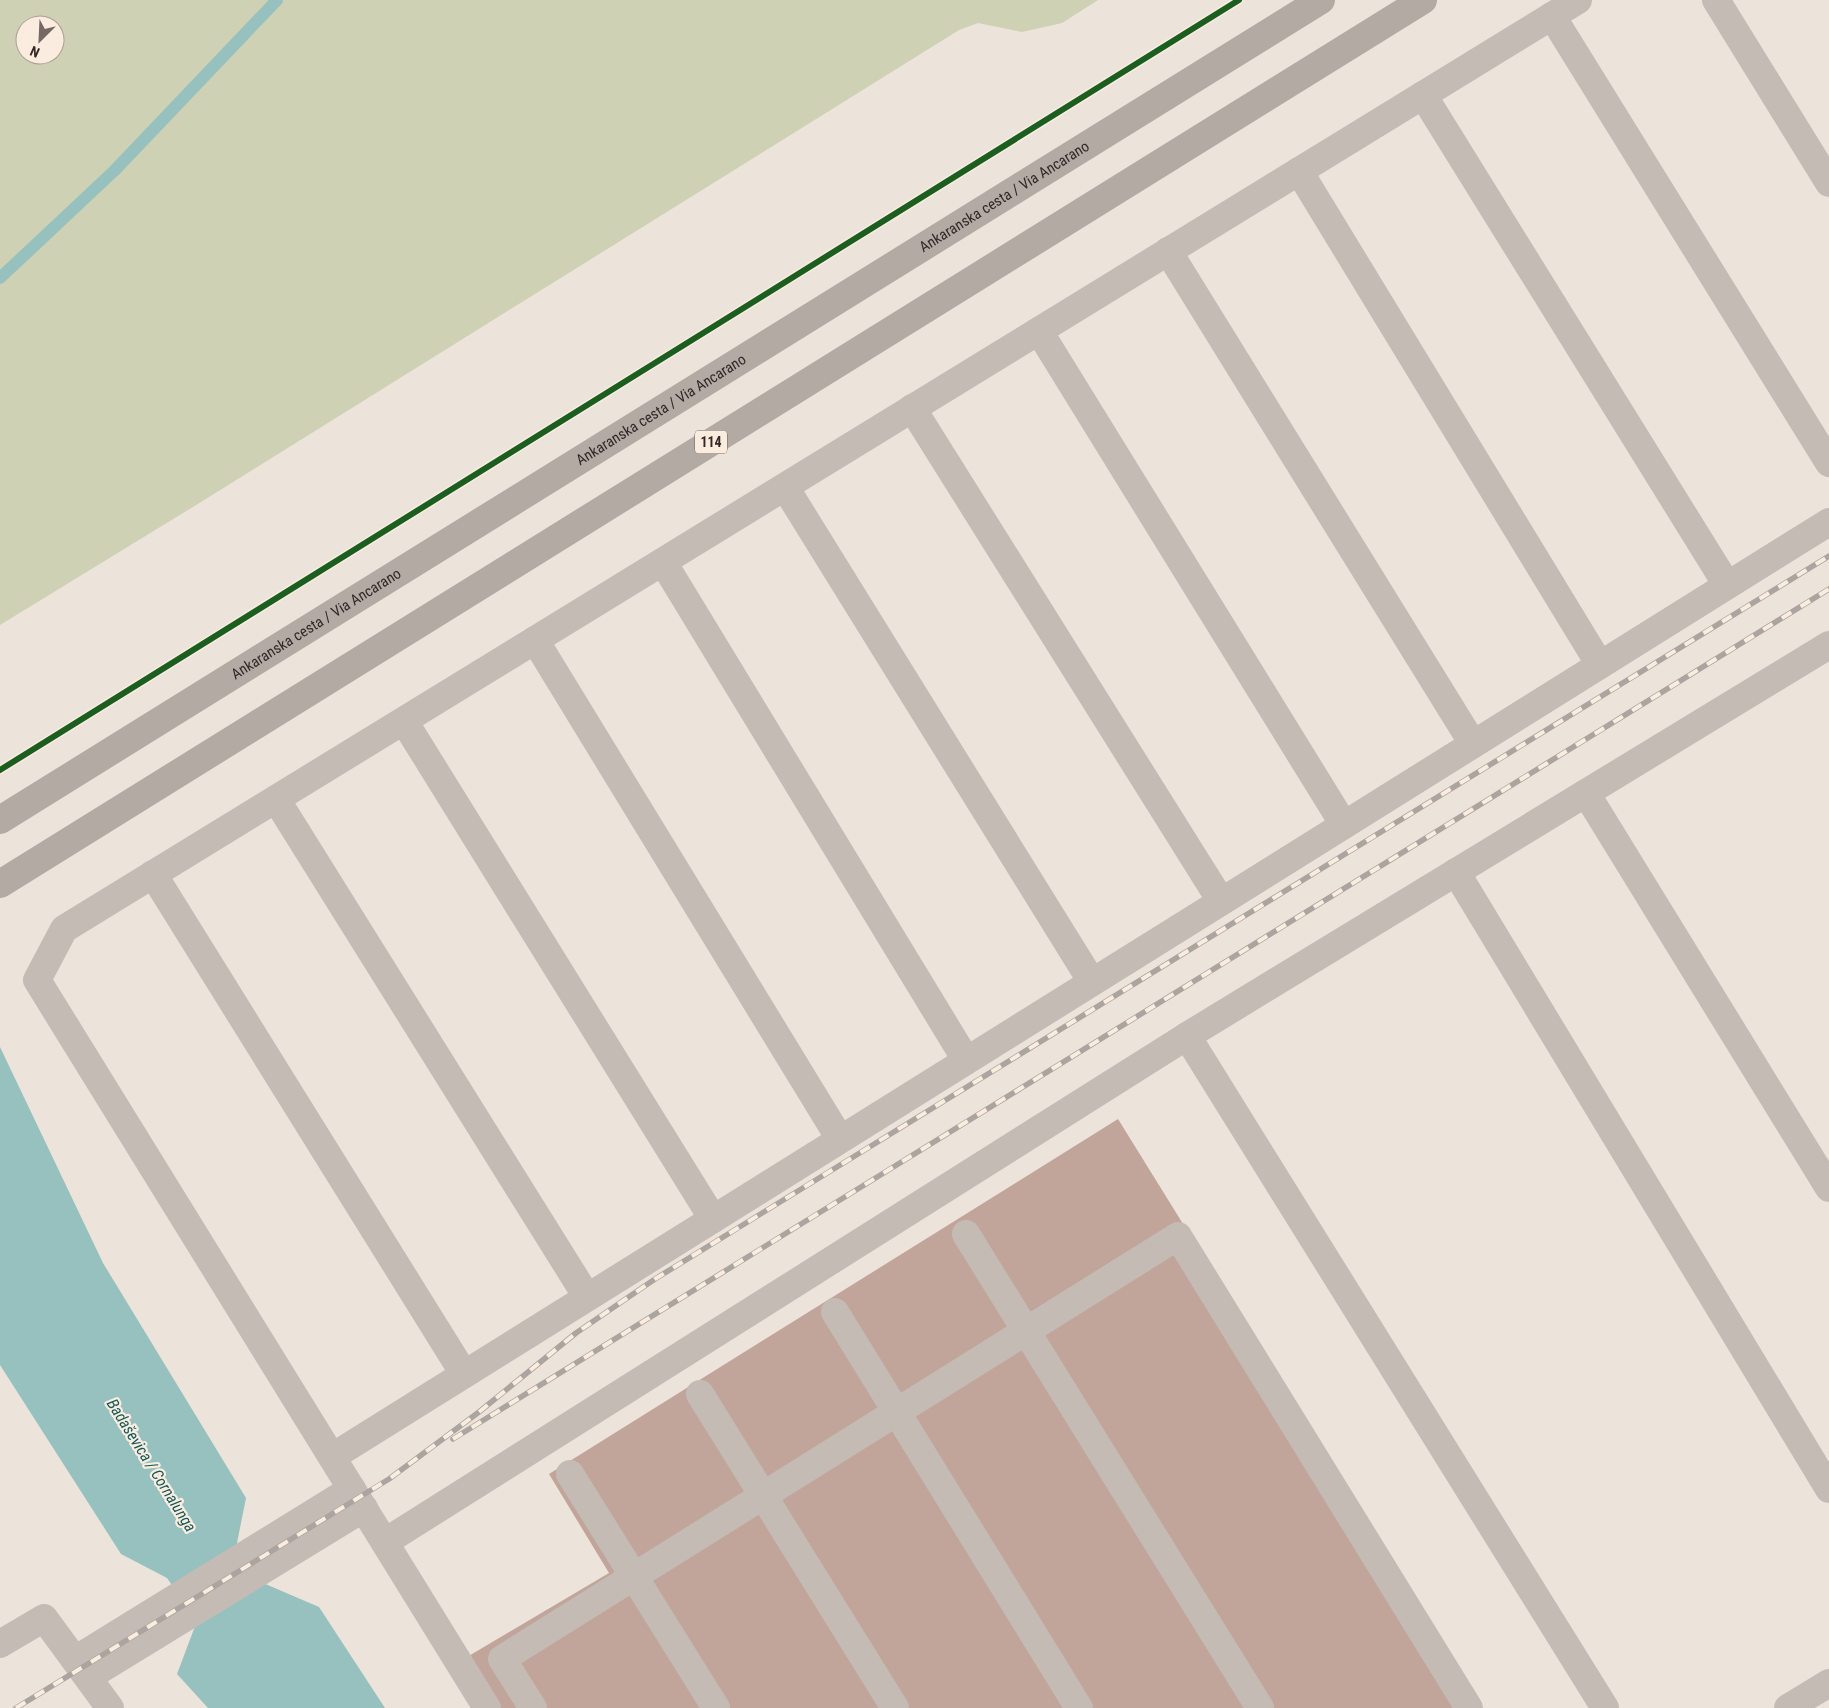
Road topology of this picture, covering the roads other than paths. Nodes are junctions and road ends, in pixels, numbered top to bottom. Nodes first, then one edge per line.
1 (1322, 0) edge
2 (1422, 0) edge
3 (1578, 0) edge
4 (1716, 0) edge
5 (1552, 16) junction
6 (1423, 95) junction
7 (1299, 171) junction
8 (1829, 183) edge
9 (1168, 251) junction
10 (1039, 331) junction
11 (912, 408) junction
12 (1829, 463) edge
13 (784, 487) junction
14 (1829, 522) edge
15 (663, 562) junction
16 (1727, 585) junction
17 (535, 640) junction
18 (1829, 646) edge
19 (1600, 665) junction
20 (404, 720) junction
21 (1473, 744) junction
22 (1586, 793) junction
23 (276, 799) junction
24 (0, 820) edge
25 (1344, 825) junction
26 (1456, 872) junction
27 (153, 874) junction
28 (0, 884) edge
29 (1221, 902) junction
30 (1092, 982) junction
31 (1187, 1036) junction
32 (966, 1060) junction
33 (840, 1140) junction
34 (1829, 1188) edge
35 (713, 1219) junction
36 (966, 1234) dead end
37 (587, 1297) junction
38 (835, 1312) dead end
39 (1026, 1331) junction
40 (464, 1374) junction
41 (700, 1394) dead end
42 (897, 1412) junction
43 (332, 1457) junction
44 (570, 1474) dead end
45 (1829, 1489) edge
46 (763, 1496) junction
47 (358, 1499) junction
48 (385, 1542) junction
49 (634, 1576) junction
50 (0, 1644) edge
51 (82, 1668) junction
52 (1829, 1682) edge
53 (102, 1705) edge
54 (487, 1708) edge
55 (533, 1708) edge
56 (716, 1708) edge
57 (895, 1708) edge
58 (1079, 1708) edge
59 (1260, 1708) edge
60 (1470, 1708) edge
61 (1605, 1708) edge
62 (1788, 1708) edge

1 - 24 main road, Ankaranska cesta / Via Ancarano
2 - 28 main road, 114
3 - 5 lane
4 - 8 lane
5 - 6 lane
5 - 12 lane
6 - 7 lane
6 - 16 lane
7 - 9 lane
7 - 19 lane
9 - 10 lane
9 - 21 lane
10 - 11 lane
10 - 25 lane
11 - 13 lane
11 - 29 lane
13 - 15 lane
13 - 30 lane
14 - 16 lane
15 - 17 lane
15 - 32 lane
16 - 19 lane
17 - 20 lane
17 - 33 lane
18 - 22 lane
19 - 21 lane
20 - 23 lane
20 - 35 lane
21 - 25 lane
22 - 26 lane
22 - 34 lane
23 - 27 lane
23 - 37 lane
25 - 29 lane
26 - 31 lane
26 - 45 lane
27 - 40 lane
27 - 43 lane
29 - 30 lane
30 - 32 lane
31 - 48 lane
31 - 61 lane
32 - 33 lane
33 - 35 lane
35 - 37 lane
36 - 39 lane
37 - 40 lane
38 - 42 lane
39 - 42 lane
39 - 59 lane
39 - 60 lane
40 - 43 lane
41 - 46 lane
42 - 46 lane
42 - 58 lane
43 - 47 lane
44 - 49 lane
46 - 49 lane
46 - 57 lane
47 - 48 lane
47 - 51 lane
48 - 54 lane
49 - 55 lane
49 - 56 lane
50 - 51 lane
51 - 53 lane
52 - 62 lane

